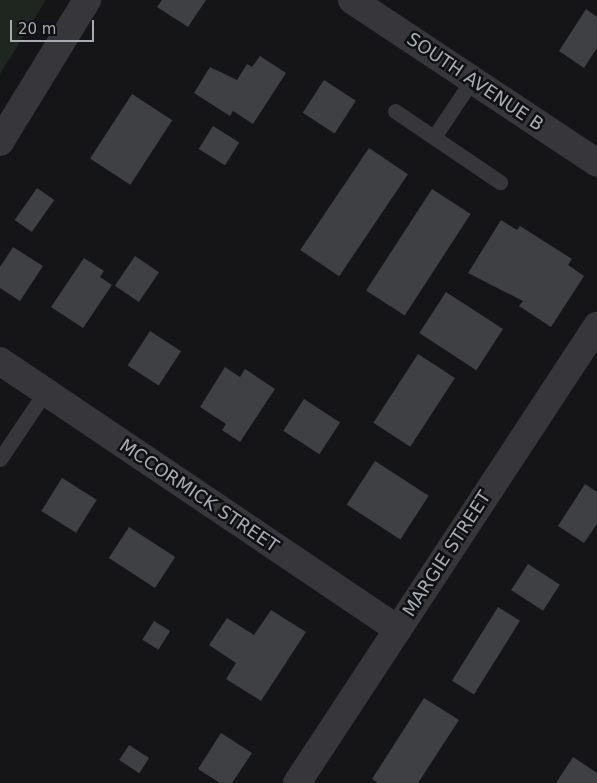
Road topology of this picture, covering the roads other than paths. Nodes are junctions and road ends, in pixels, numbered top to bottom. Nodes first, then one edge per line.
1 (88, 0) edge
2 (352, 0) edge
3 (472, 80) junction
4 (395, 111) dead end
5 (434, 137) junction
6 (0, 142) edge
7 (597, 163) edge
8 (500, 182) dead end
9 (597, 326) edge
10 (0, 361) edge
11 (45, 392) junction
12 (0, 459) edge
13 (398, 629) junction
14 (297, 783) edge

1 - 6 street
2 - 3 street, SOUTH AVENUE B
3 - 5 lane
3 - 7 street, SOUTH AVENUE B
4 - 5 lane
5 - 8 lane
9 - 13 street, MARGIE STREET
10 - 11 street, MCCORMICK STREET
11 - 12 lane
11 - 13 street, MCCORMICK STREET
13 - 14 street, MARGIE STREET

